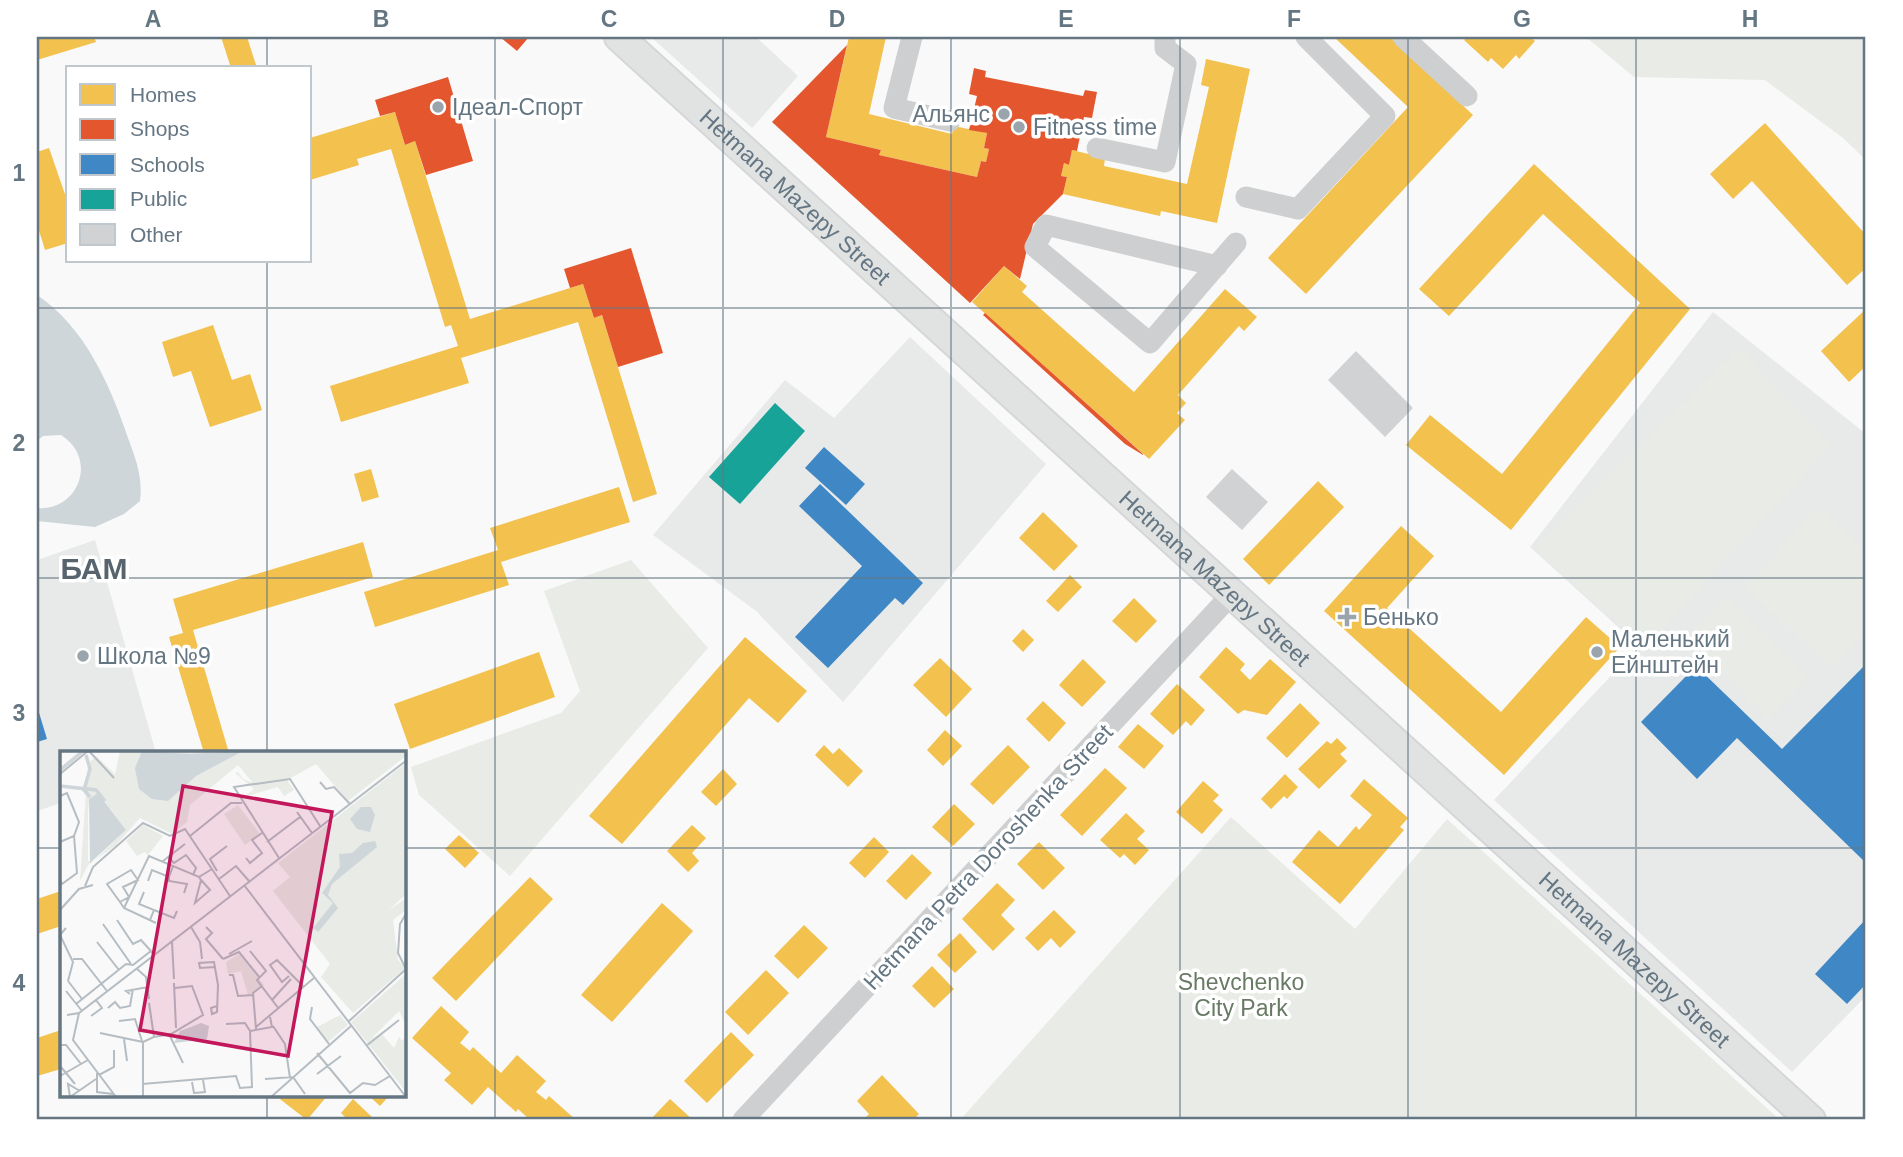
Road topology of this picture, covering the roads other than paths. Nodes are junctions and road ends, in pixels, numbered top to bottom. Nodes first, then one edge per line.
1 (619, 37) edge
2 (912, 37) edge
3 (1166, 37) edge
4 (1306, 37) edge
5 (1403, 37) edge
6 (1467, 96) dead end
7 (950, 121) dead end
8 (1097, 148) dead end
9 (1246, 197) dead end
10 (1236, 243) dead end
11 (1217, 266) junction
12 (1232, 594) junction
13 (743, 1120) edge
14 (1811, 1120) edge

1 - 12 main road, Hetmana Mazepy Street
2 - 7 street
3 - 8 street
4 - 9 street
5 - 6 street
10 - 11 street
11 - 11 street
12 - 13 street, Hetmana Petra Doroshenka Street
12 - 14 main road, Hetmana Mazepy Street

